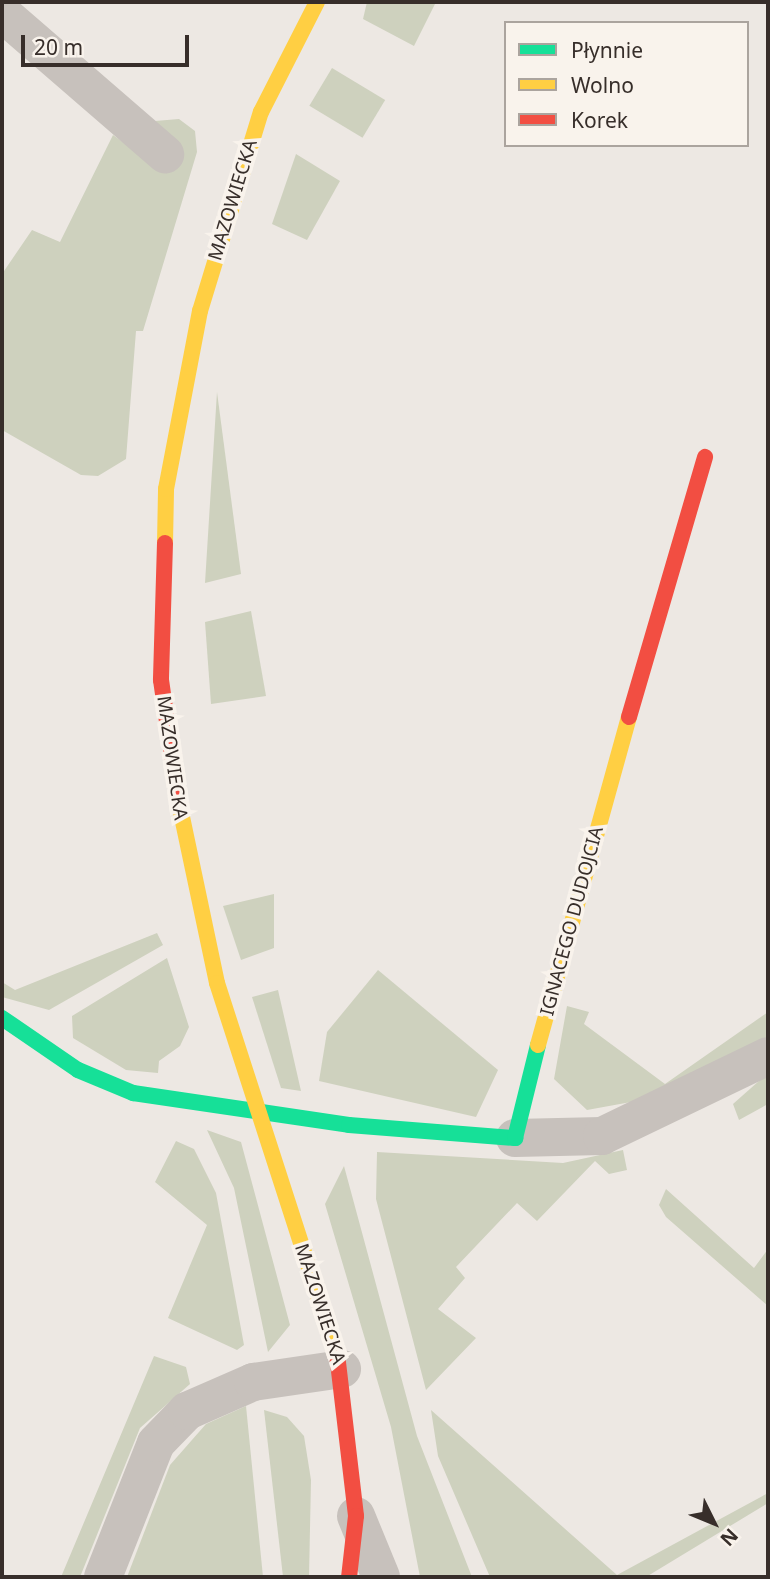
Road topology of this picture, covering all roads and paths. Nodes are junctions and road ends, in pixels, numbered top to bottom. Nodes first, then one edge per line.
1 (317, 2) edge
2 (2, 13) edge
3 (165, 154) dead end
4 (705, 457) dead end
5 (2, 1018) edge
6 (768, 1056) edge
7 (258, 1112) junction
8 (515, 1138) junction
9 (342, 1369) junction
10 (356, 1516) junction
11 (103, 1577) edge
12 (349, 1577) edge
13 (381, 1577) edge

1 - 7 street, MAZOWIECKA
2 - 3 street
4 - 8 street, IGNACEGO DUDOJCIA
5 - 7 street
6 - 8 street
7 - 8 street
7 - 9 street, MAZOWIECKA
9 - 10 street, MAZOWIECKA
9 - 11 street
10 - 12 street, MAZOWIECKA
10 - 13 street, MAZOWIECKA

